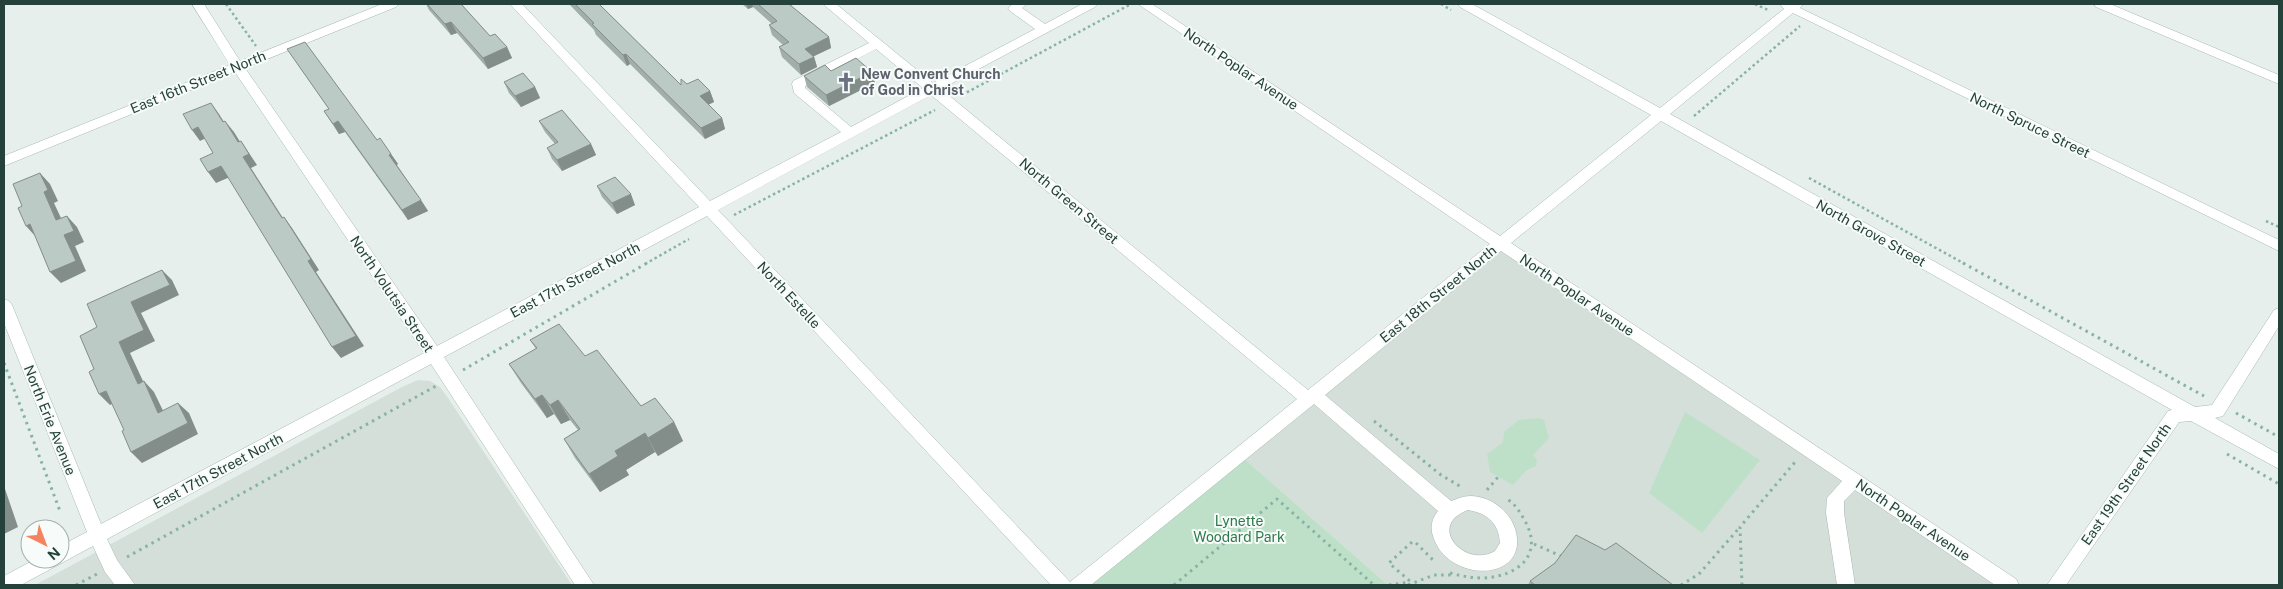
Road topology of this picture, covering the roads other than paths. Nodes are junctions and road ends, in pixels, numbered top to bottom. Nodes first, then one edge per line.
1 (198, 4) edge
2 (392, 4) edge
3 (516, 4) edge
4 (829, 4) edge
5 (1020, 4) edge
6 (1087, 4) edge
7 (1144, 4) edge
8 (1464, 4) edge
9 (2100, 4) edge
10 (1790, 5) edge
11 (1044, 29) junction
12 (878, 43) junction
13 (235, 62) junction
14 (2279, 80) edge
15 (933, 88) junction
16 (1660, 114) junction
17 (850, 133) junction
18 (4, 161) edge
19 (707, 209) junction
20 (1500, 243) junction
21 (2279, 246) edge
22 (4, 305) edge
23 (2279, 314) edge
24 (434, 355) junction
25 (1311, 398) junction
26 (2193, 414) junction
27 (2279, 462) edge
28 (1854, 480) junction
29 (1448, 510) dead end
30 (97, 536) junction
31 (70, 551) edge
32 (34, 569) edge
33 (4, 585) edge
34 (126, 585) edge
35 (585, 585) edge
36 (1063, 585) edge
37 (1078, 585) edge
38 (1846, 585) edge
39 (2010, 585) edge
40 (2056, 585) edge

1 - 13 street, North Volutsia Street
2 - 13 street, East 16th Street North
3 - 19 street, North Estelle
4 - 12 street, North Green Street
5 - 11 street
6 - 11 street, East 17th Street North
7 - 20 street, North Poplar Avenue
8 - 16 street, North Grove Street
9 - 14 street
10 - 16 street, East 18th Street North
10 - 21 street, North Spruce Street
11 - 15 street, East 17th Street North
12 - 15 street, North Green Street
12 - 17 street
13 - 18 street, East 16th Street North
13 - 24 street, North Volutsia Street
15 - 17 street, East 17th Street North
15 - 25 street, North Green Street
16 - 20 street, East 18th Street North
16 - 26 street, North Grove Street
17 - 19 street, East 17th Street North
19 - 24 street, East 17th Street North
19 - 36 street, North Estelle
20 - 25 street, East 18th Street North
20 - 28 street, North Poplar Avenue
22 - 30 street, North Erie Avenue
23 - 26 street, East 19th Street North
24 - 30 street, East 17th Street North
24 - 35 street, North Volutsia Street
25 - 29 street, North Green Street
25 - 37 street, East 18th Street North
26 - 27 street, North Grove Street
26 - 40 street, East 19th Street North
28 - 38 street
28 - 39 street, North Poplar Avenue
30 - 31 street, East 17th Street North
30 - 34 street, North Erie Avenue
32 - 33 street

